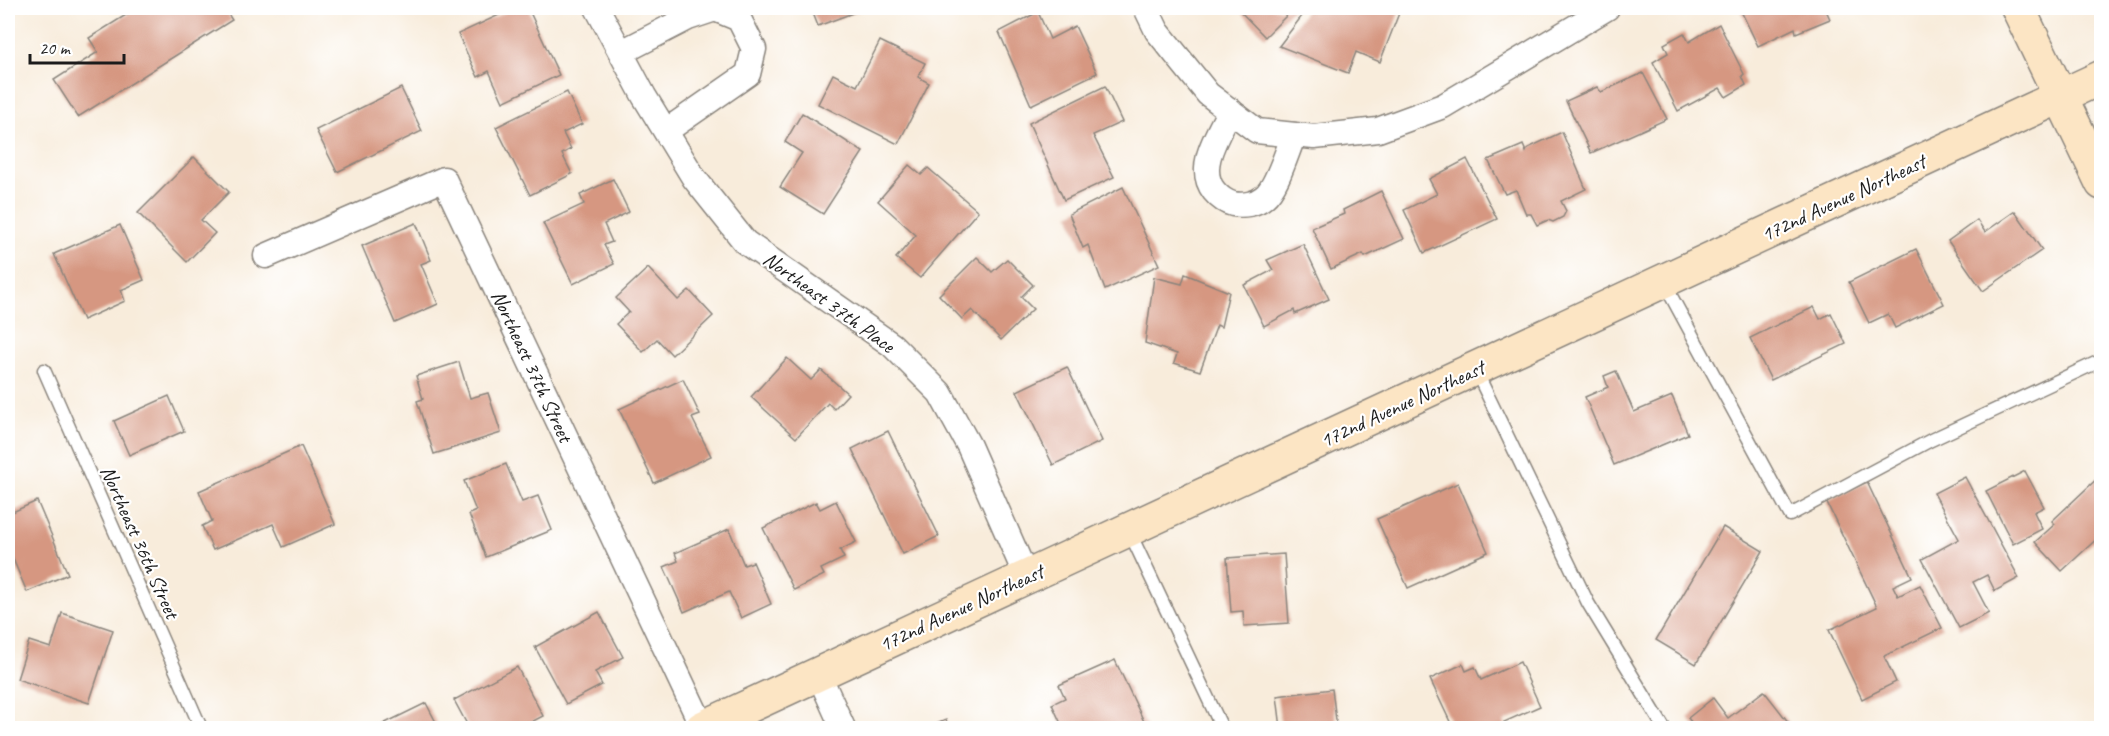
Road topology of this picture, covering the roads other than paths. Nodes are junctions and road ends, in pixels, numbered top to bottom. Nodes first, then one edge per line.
1 (597, 8) edge
2 (1146, 8) edge
3 (1607, 8) edge
4 (2018, 8) edge
5 (622, 52) junction
6 (2102, 77) edge
7 (2060, 97) junction
8 (1230, 110) junction
9 (666, 131) junction
10 (1293, 135) junction
11 (2102, 183) edge
12 (266, 256) dead end
13 (1664, 282) junction
14 (2102, 360) edge
15 (44, 370) dead end
16 (1475, 370) junction
17 (1128, 530) junction
18 (1027, 578) junction
19 (819, 675) junction
20 (703, 728) edge
21 (201, 729) edge
22 (843, 729) edge
23 (1222, 729) edge
24 (1664, 729) edge

1 - 5 street, Northeast 37th Place
2 - 8 street
3 - 10 street
4 - 7 street
5 - 9 street, Northeast 37th Place
5 - 9 street
6 - 7 street, 172nd Avenue Northeast
7 - 11 street
7 - 13 street, 172nd Avenue Northeast
8 - 10 street
8 - 10 street
9 - 18 street, Northeast 37th Place
12 - 20 street, Northeast 37th Street
13 - 14 lane
13 - 16 street, 172nd Avenue Northeast
15 - 21 lane, Northeast 36th Street
16 - 17 street, 172nd Avenue Northeast
16 - 24 lane
17 - 18 street, 172nd Avenue Northeast
17 - 23 lane
18 - 19 street, 172nd Avenue Northeast
19 - 20 street, 172nd Avenue Northeast
19 - 22 street

